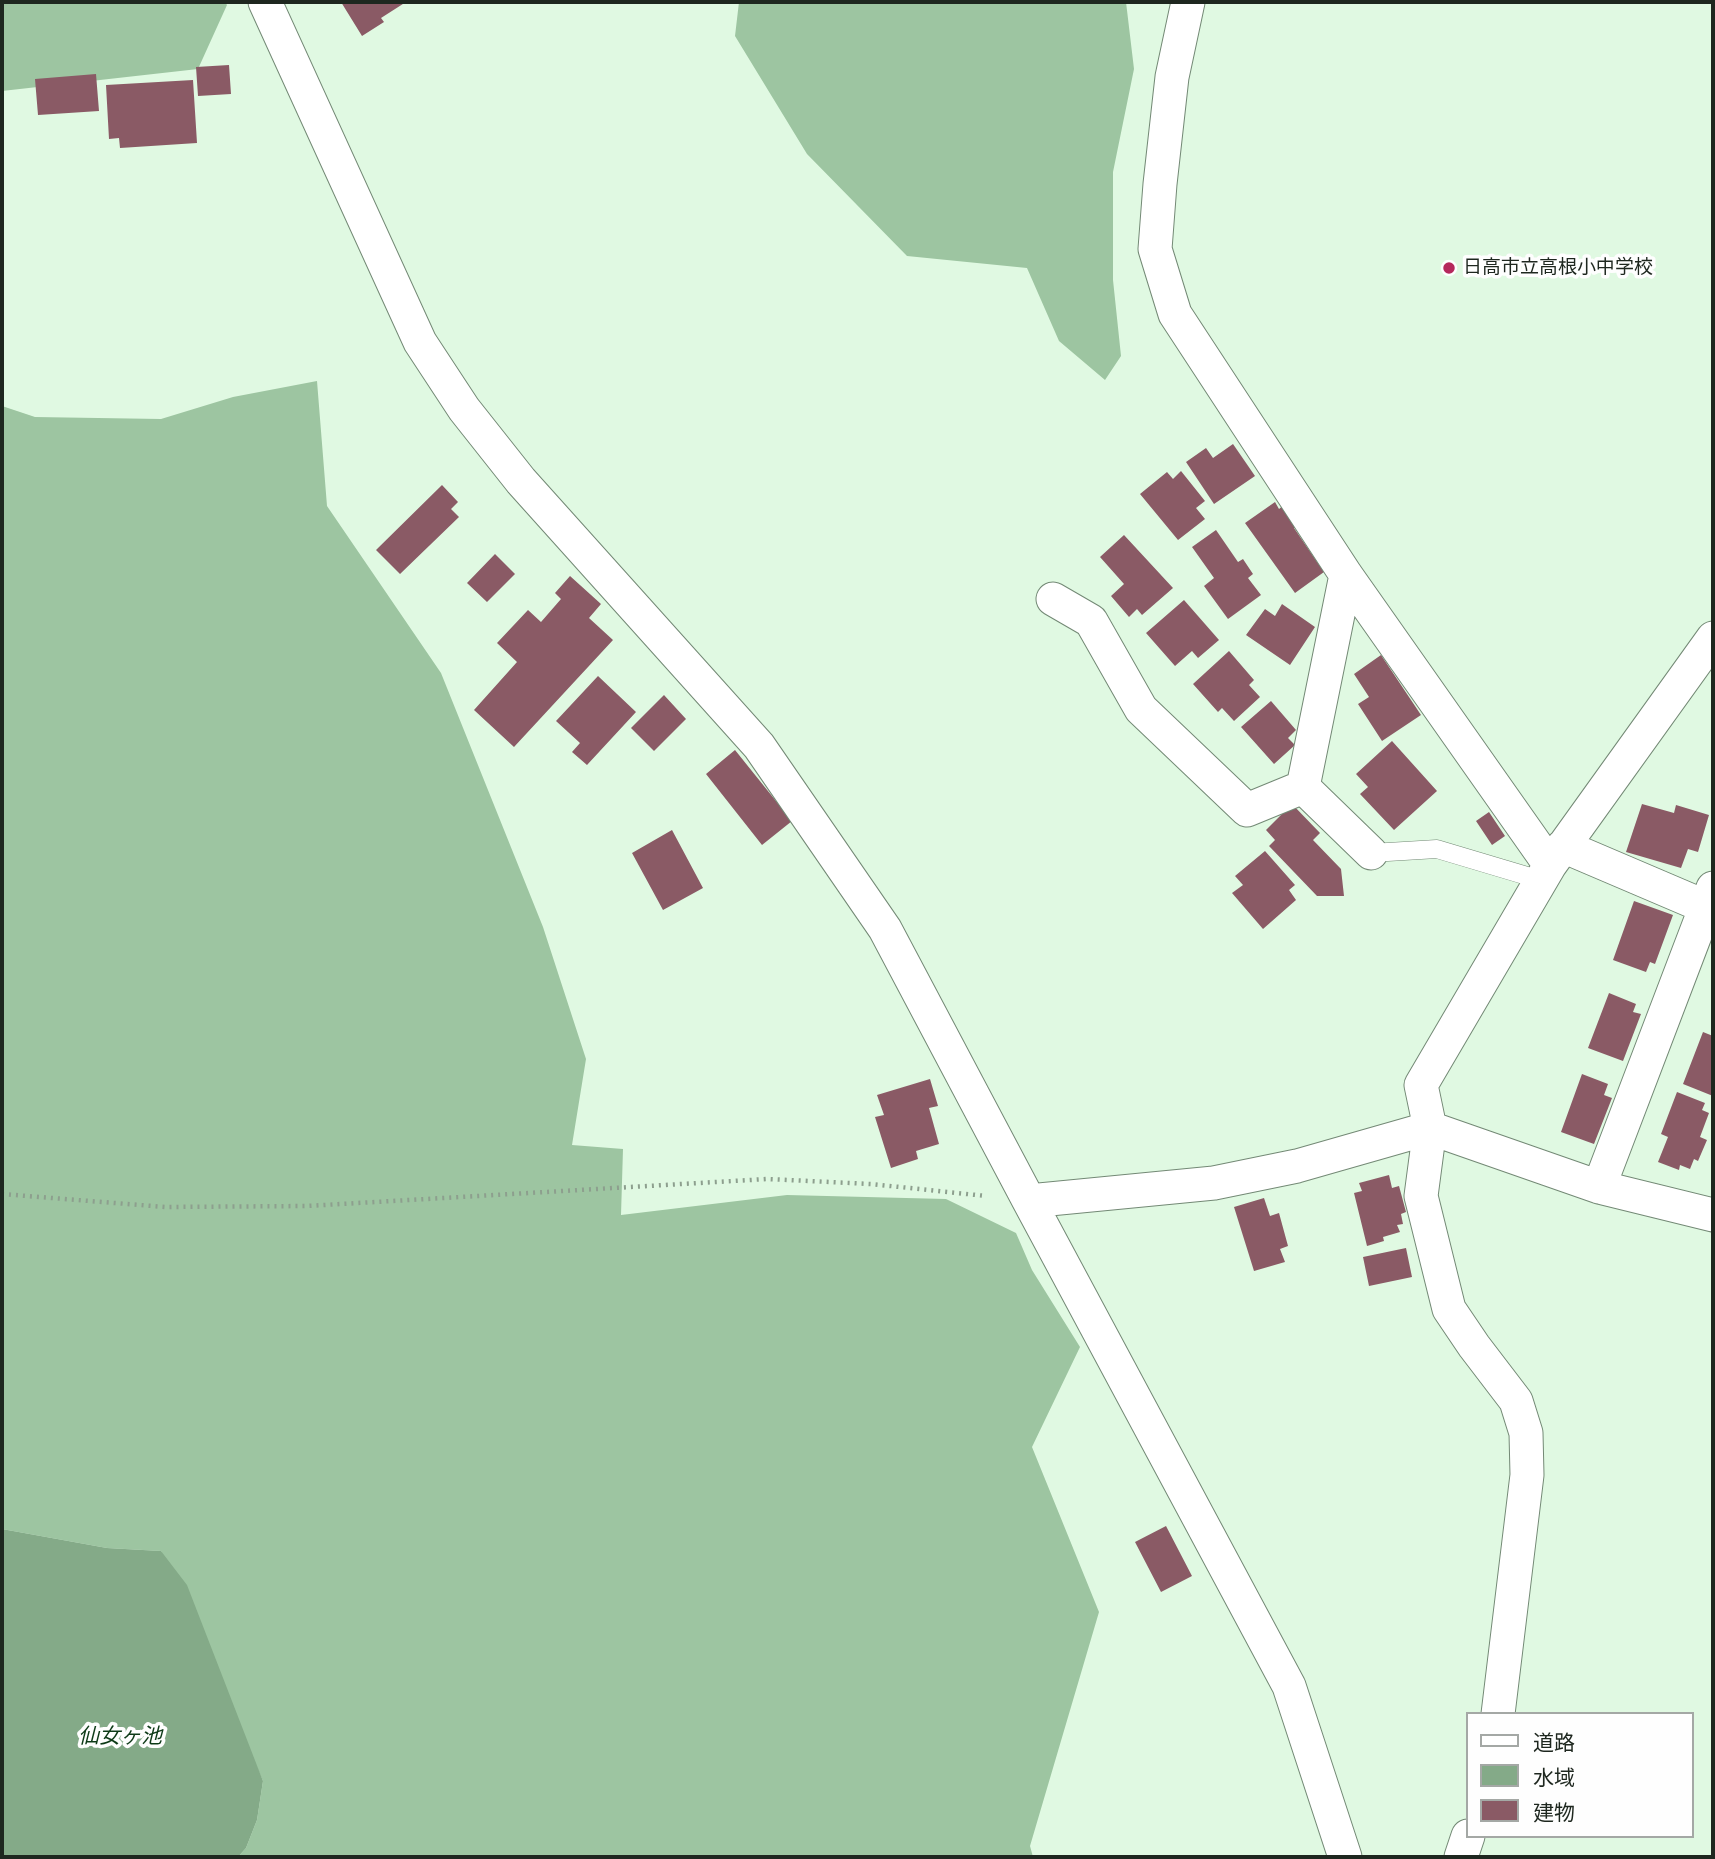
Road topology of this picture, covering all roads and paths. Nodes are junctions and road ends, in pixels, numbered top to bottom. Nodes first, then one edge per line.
1 (265, 2) edge
2 (1188, 2) edge
3 (1346, 575) junction
4 (1053, 599) dead end
5 (1713, 638) edge
6 (1303, 787) junction
7 (1371, 853) joint
8 (1551, 864) junction
9 (1709, 898) edge
10 (1430, 1128) junction
11 (1599, 1187) junction
12 (2, 1194) edge
13 (1029, 1201) junction
14 (1713, 1215) edge
15 (1498, 1712) edge
16 (1467, 1838) edge
17 (1345, 1857) edge
18 (1461, 1857) edge

1 - 13 street
2 - 3 street
3 - 6 street
3 - 8 street
4 - 6 street
5 - 8 street
6 - 7 street
7 - 8 lane
8 - 9 street
8 - 10 street
9 - 11 street
10 - 11 street
10 - 13 street
10 - 15 street
11 - 14 street
12 - 13 path
13 - 17 street
16 - 18 street

